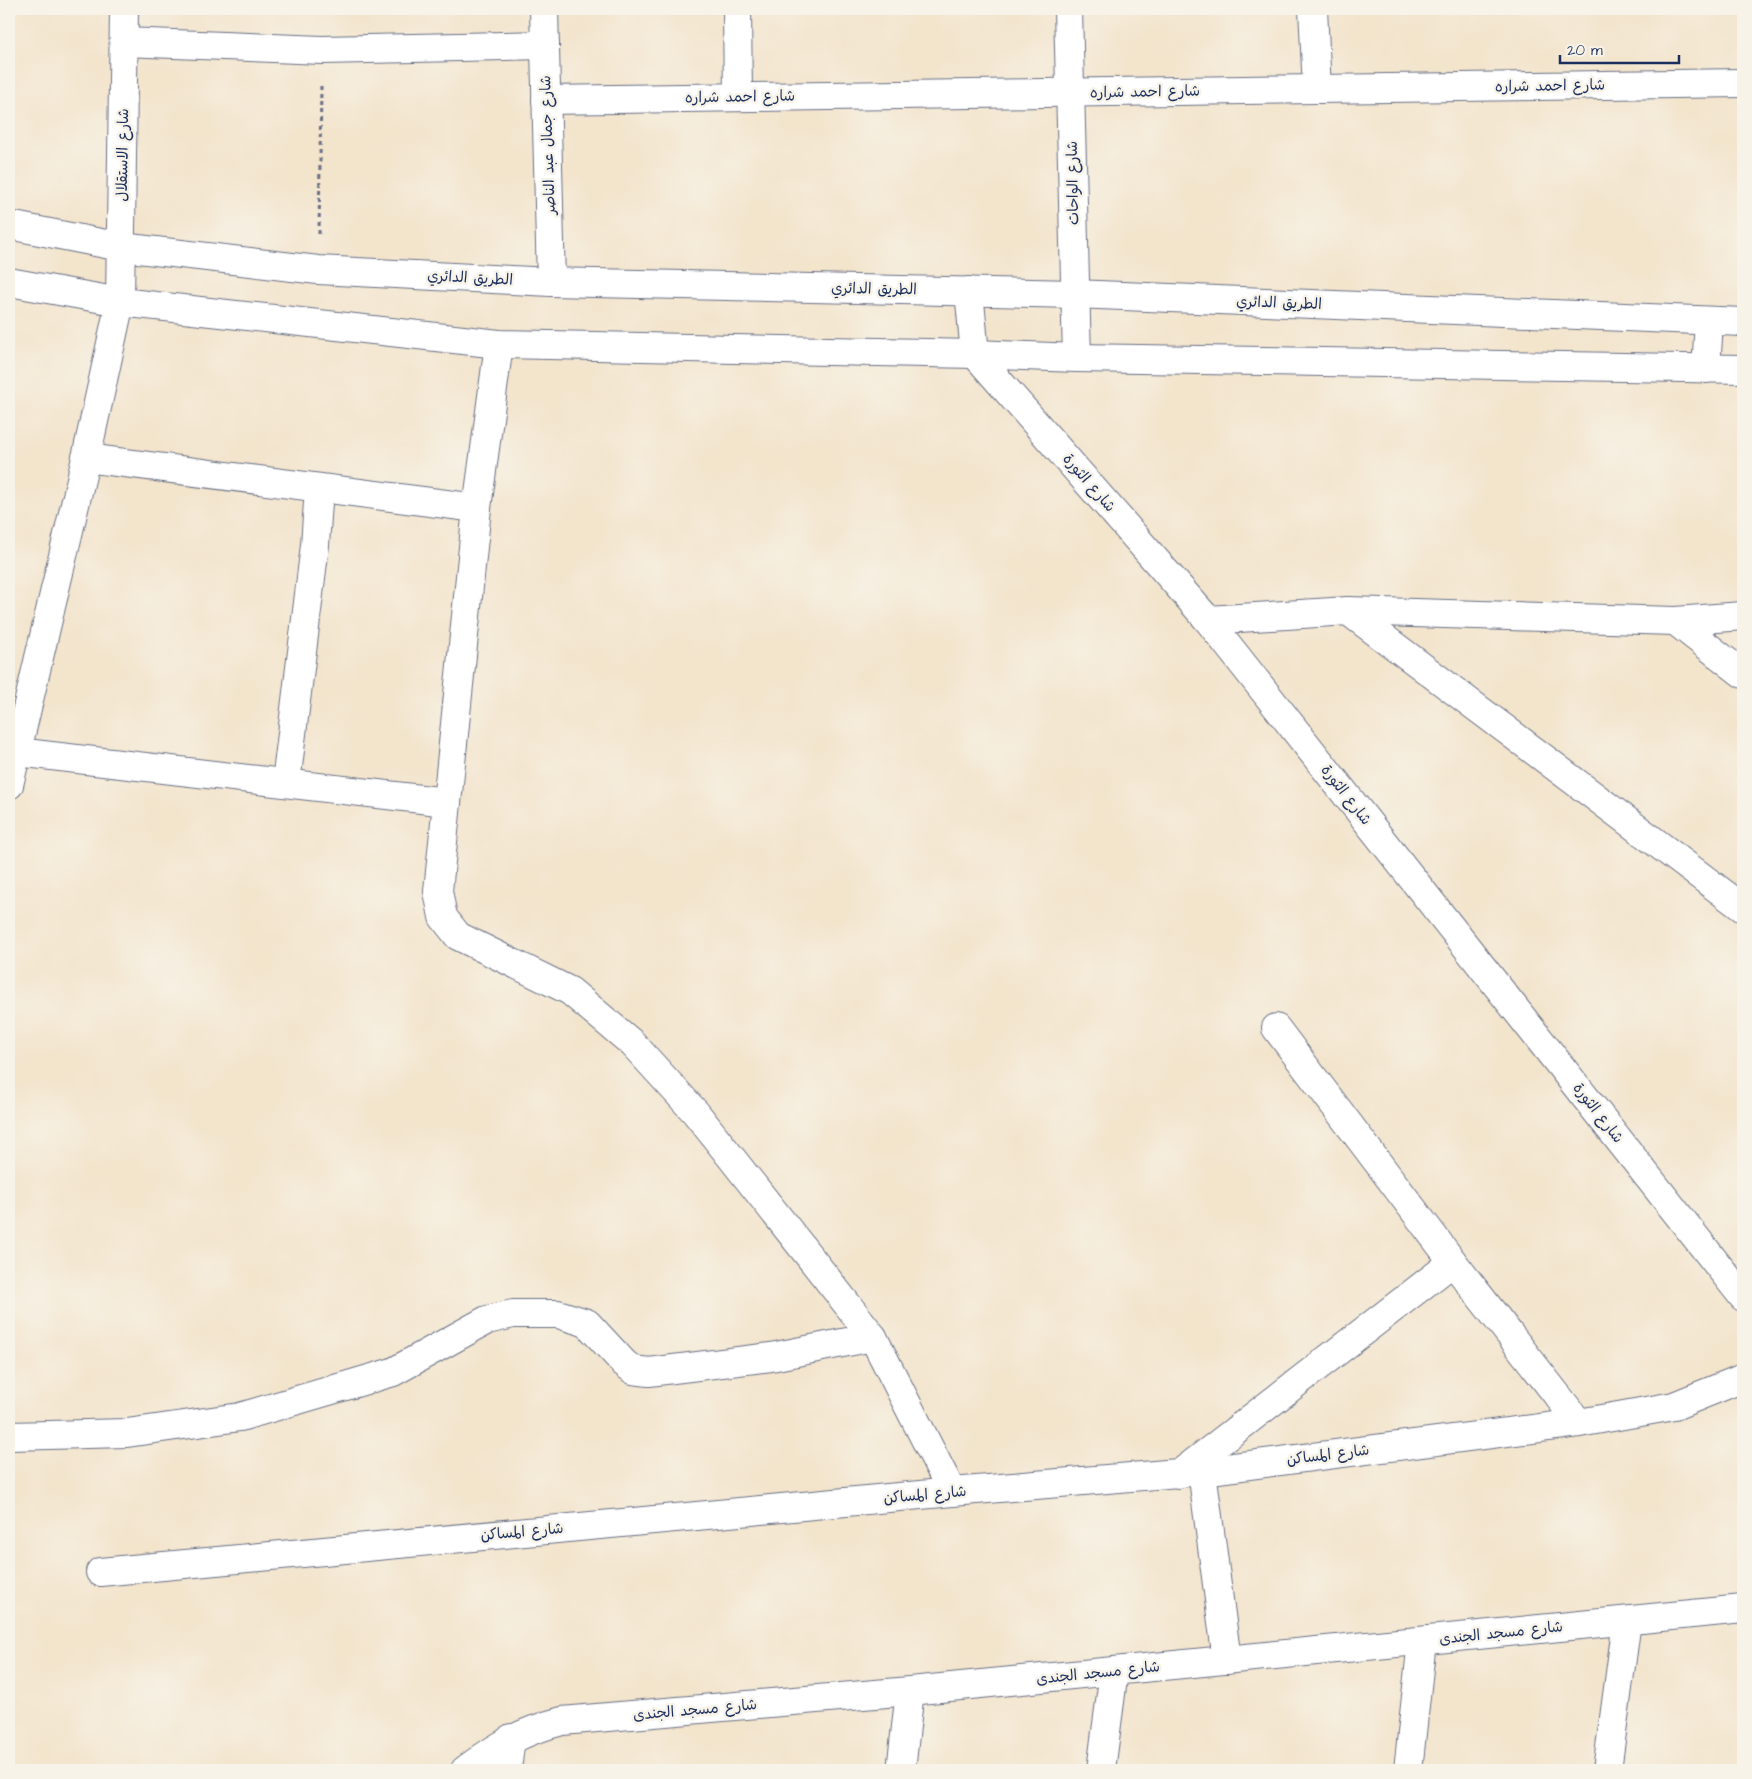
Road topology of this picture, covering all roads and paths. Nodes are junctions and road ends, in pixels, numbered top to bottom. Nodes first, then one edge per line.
1 (124, 9) edge
2 (544, 9) edge
3 (737, 9) edge
4 (1068, 9) edge
5 (1314, 9) edge
6 (124, 42) junction
7 (545, 45) junction
8 (322, 50) junction
9 (1743, 83) edge
10 (1317, 89) junction
11 (1070, 93) junction
12 (738, 97) junction
13 (546, 100) junction
14 (9, 225) edge
15 (121, 247) junction
16 (318, 270) junction
17 (9, 282) edge
18 (551, 282) junction
19 (969, 291) junction
20 (1076, 294) junction
21 (120, 302) junction
22 (1709, 322) junction
23 (1743, 322) edge
24 (498, 344) junction
25 (975, 354) junction
26 (1077, 358) junction
27 (1706, 369) junction
28 (1743, 369) edge
29 (86, 458) junction
30 (319, 488) junction
31 (477, 508) junction
32 (1348, 611) junction
33 (1743, 616) edge
34 (1208, 620) junction
35 (1675, 621) junction
36 (1743, 674) edge
37 (16, 752) junction
38 (286, 783) junction
39 (9, 785) edge
40 (447, 802) junction
41 (1743, 908) edge
42 (1276, 1028) dead end
43 (1453, 1262) junction
44 (1738, 1283) edge
45 (873, 1337) junction
46 (1743, 1378) edge
47 (1579, 1423) junction
48 (9, 1436) edge
49 (1191, 1473) junction
50 (952, 1492) junction
51 (100, 1572) dead end
52 (1743, 1609) edge
53 (1627, 1621) junction
54 (1422, 1641) junction
55 (1227, 1660) junction
56 (1114, 1671) junction
57 (910, 1691) junction
58 (511, 1738) junction
59 (465, 1770) edge
60 (506, 1770) edge
61 (901, 1770) edge
62 (1101, 1770) edge
63 (1408, 1770) edge
64 (1607, 1770) edge

1 - 6 street, شارع الاستقلال
2 - 7 street, شارع جمال عبد الناصر
3 - 12 street
4 - 11 street, شارع الواحات
5 - 10 street
6 - 8 street
6 - 15 street, شارع الاستقلال
7 - 8 street
7 - 13 street, شارع جمال عبد الناصر
8 - 16 path
9 - 10 street, شارع احمد شراره
10 - 11 street, شارع احمد شراره
11 - 12 street, شارع احمد شراره
11 - 20 street, شارع الواحات
12 - 13 street, شارع احمد شراره
13 - 18 street, شارع جمال عبد الناصر
14 - 15 street, الطريق الدائري
15 - 16 street, الطريق الدائري
15 - 21 street, شارع الاستقلال
16 - 18 street, الطريق الدائري
17 - 21 street
18 - 19 street, الطريق الدائري
19 - 20 street, الطريق الدائري
19 - 25 street
20 - 22 street, الطريق الدائري
20 - 26 street, شارع الواحات
21 - 24 street
21 - 29 street, شارع الاستقلال
22 - 23 street, الطريق الدائري
22 - 27 street
24 - 25 street
24 - 31 street
25 - 26 street
25 - 34 street, شارع الثورة
26 - 27 street
27 - 28 street
29 - 30 street
29 - 37 street, شارع الاستقلال
30 - 31 street
30 - 38 street
31 - 40 street
32 - 34 street
32 - 35 street
32 - 41 street
33 - 35 street
34 - 44 street, شارع الثورة
35 - 36 street
37 - 38 street
37 - 39 street, شارع الاستقلال
38 - 40 street
40 - 45 street
42 - 43 street
43 - 47 street
43 - 49 street
45 - 48 street
45 - 50 street
46 - 47 street, شارع المساكن
47 - 49 street, شارع المساكن
49 - 50 street, شارع المساكن
49 - 55 street
50 - 51 street, شارع المساكن
52 - 53 street, شارع مسجد الجندى
53 - 54 street, شارع مسجد الجندى
53 - 64 street
54 - 55 street, شارع مسجد الجندى
54 - 63 street
55 - 56 street, شارع مسجد الجندى
56 - 57 street, شارع مسجد الجندى
56 - 62 street
57 - 58 street, شارع مسجد الجندى
57 - 61 street
58 - 59 street, شارع مسجد الجندى
58 - 60 street

